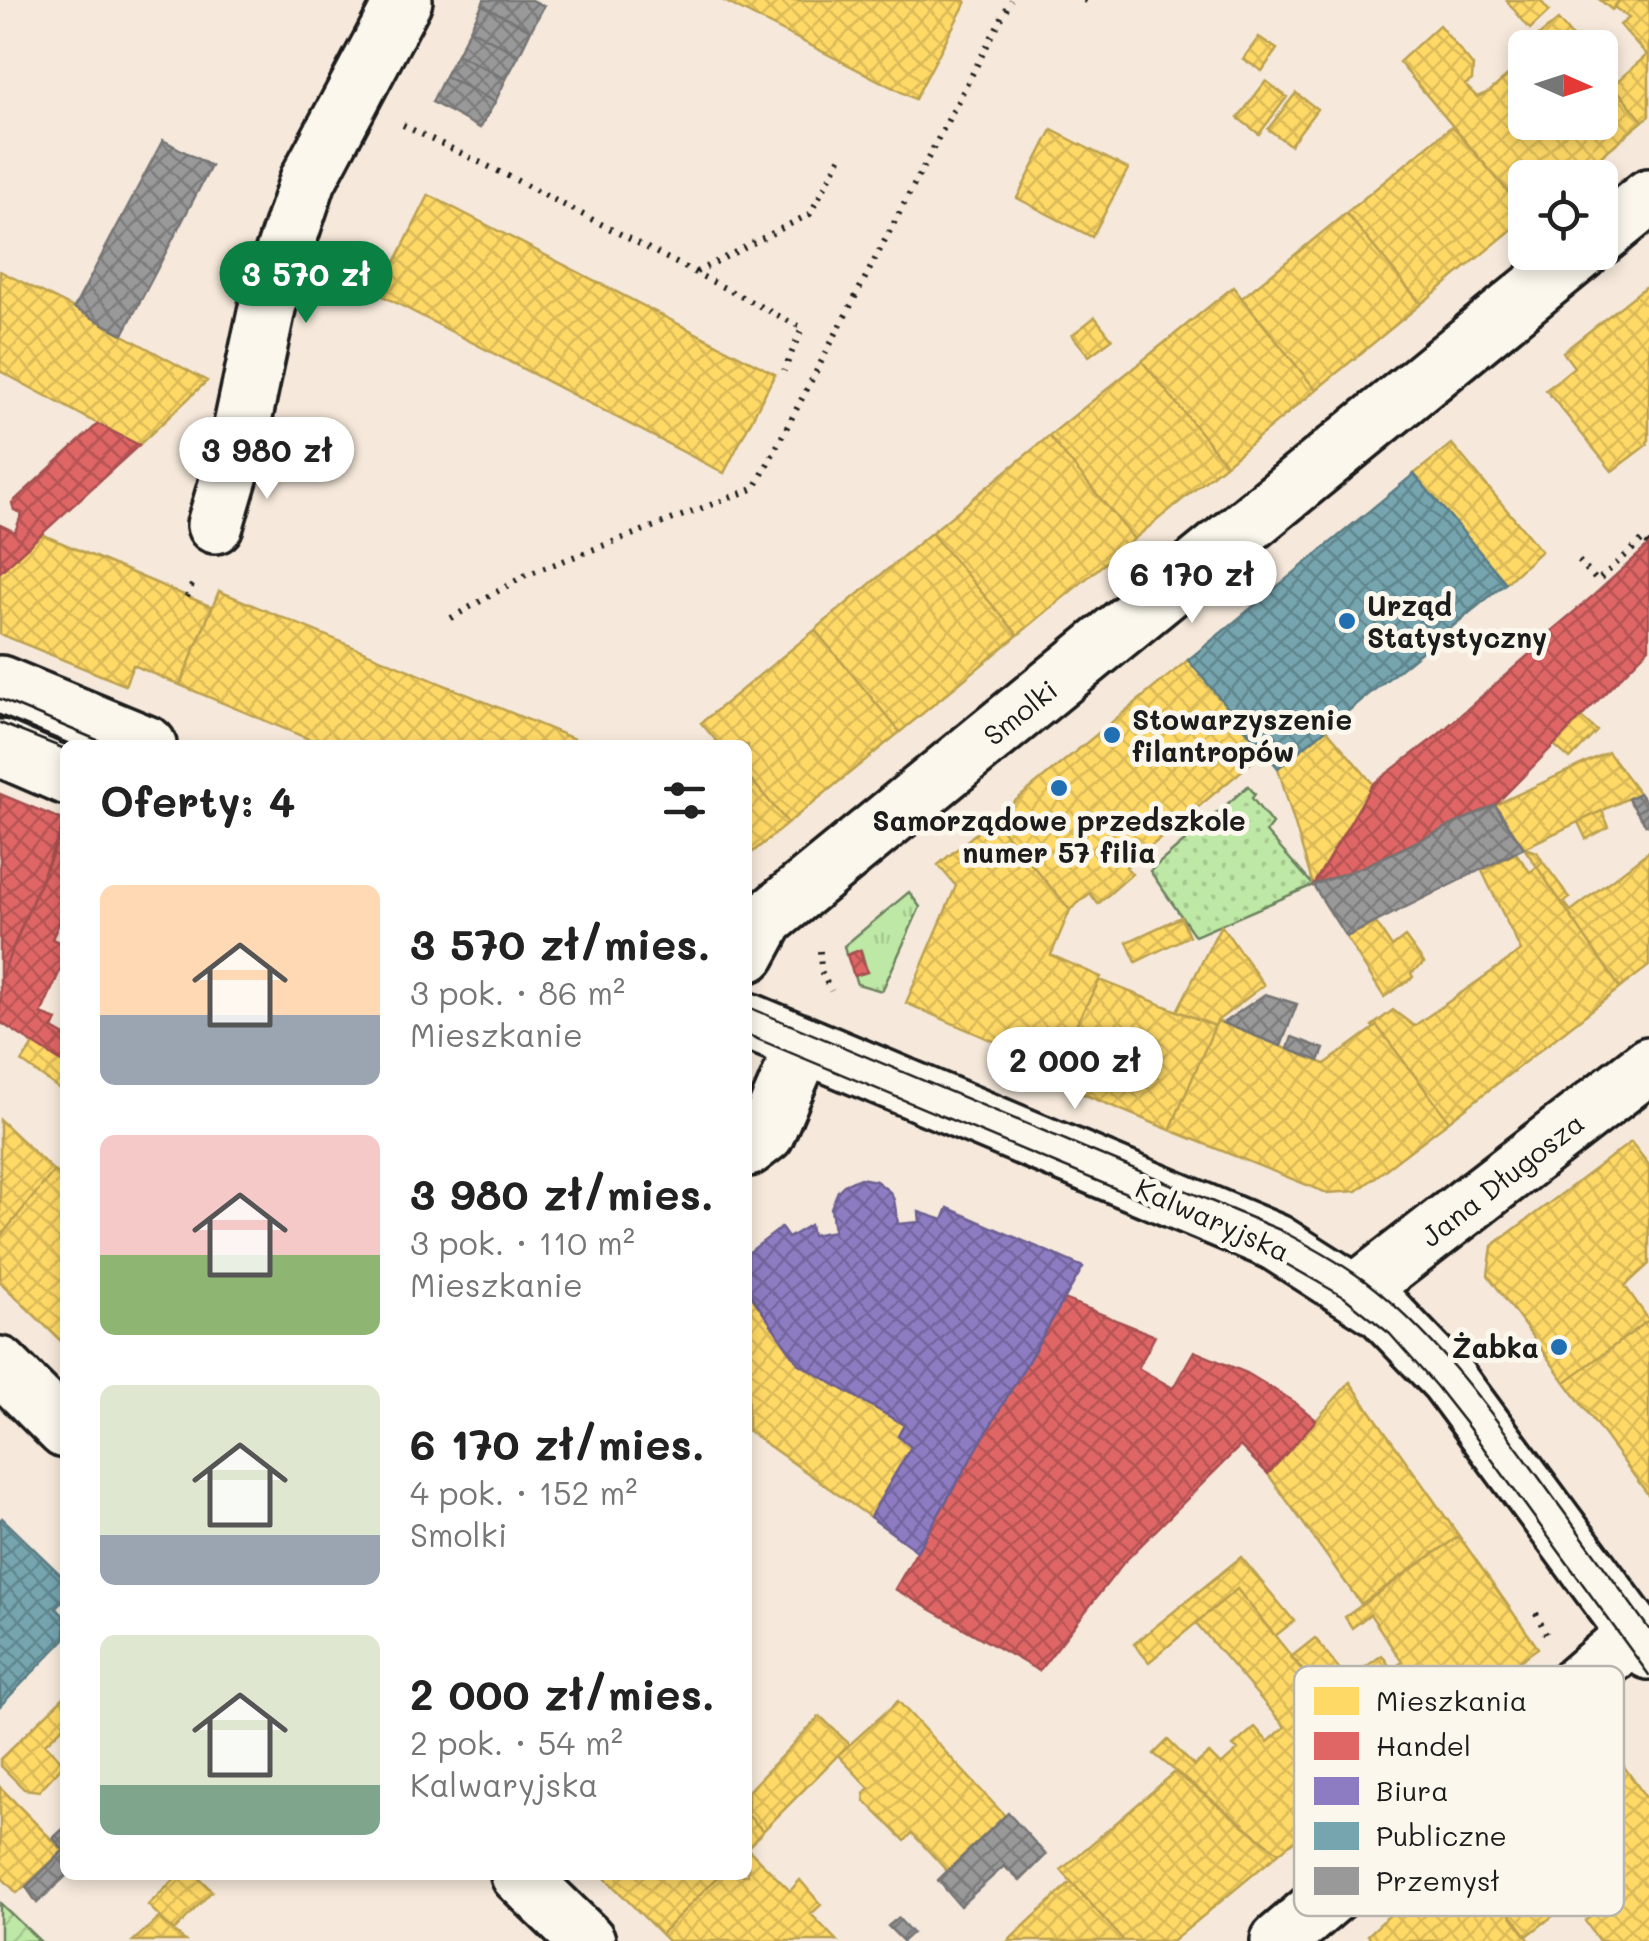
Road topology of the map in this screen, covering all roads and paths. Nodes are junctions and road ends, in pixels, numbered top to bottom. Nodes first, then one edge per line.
1 (404, 0) edge
2 (1011, 0) edge
3 (400, 124) dead end
4 (844, 150) dead end
5 (1649, 197) edge
6 (1618, 222) edge
7 (1559, 270) edge
8 (695, 273) junction
9 (784, 371) dead end
10 (1649, 545) edge
11 (207, 548) joint
12 (1579, 562) dead end
13 (187, 597) dead end
14 (451, 618) dead end
15 (0, 684) edge
16 (136, 740) edge
17 (0, 748) edge
18 (60, 774) edge
19 (752, 947) edge
20 (752, 1023) edge
21 (804, 1045) junction
22 (1649, 1066) edge
23 (752, 1145) edge
24 (1356, 1292) junction
25 (0, 1365) edge
26 (60, 1425) edge
27 (1642, 1642) edge
28 (1613, 1666) edge
29 (524, 1880) edge
30 (1309, 1916) edge
31 (587, 1941) edge
32 (1279, 1941) edge

1 - 11 street
2 - 14 path
3 - 8 path
4 - 8 path
5 - 6 street
7 - 19 street, Smolki
8 - 9 path
10 - 12 path
11 - 13 path
15 - 16 street
17 - 18 street
20 - 21 street, Kalwaryjska
21 - 23 street
21 - 24 street, Kalwaryjska
22 - 24 street, Jana Długosza
24 - 27 street, Kalwaryjska
25 - 26 street
27 - 28 street
29 - 31 street
30 - 32 street

